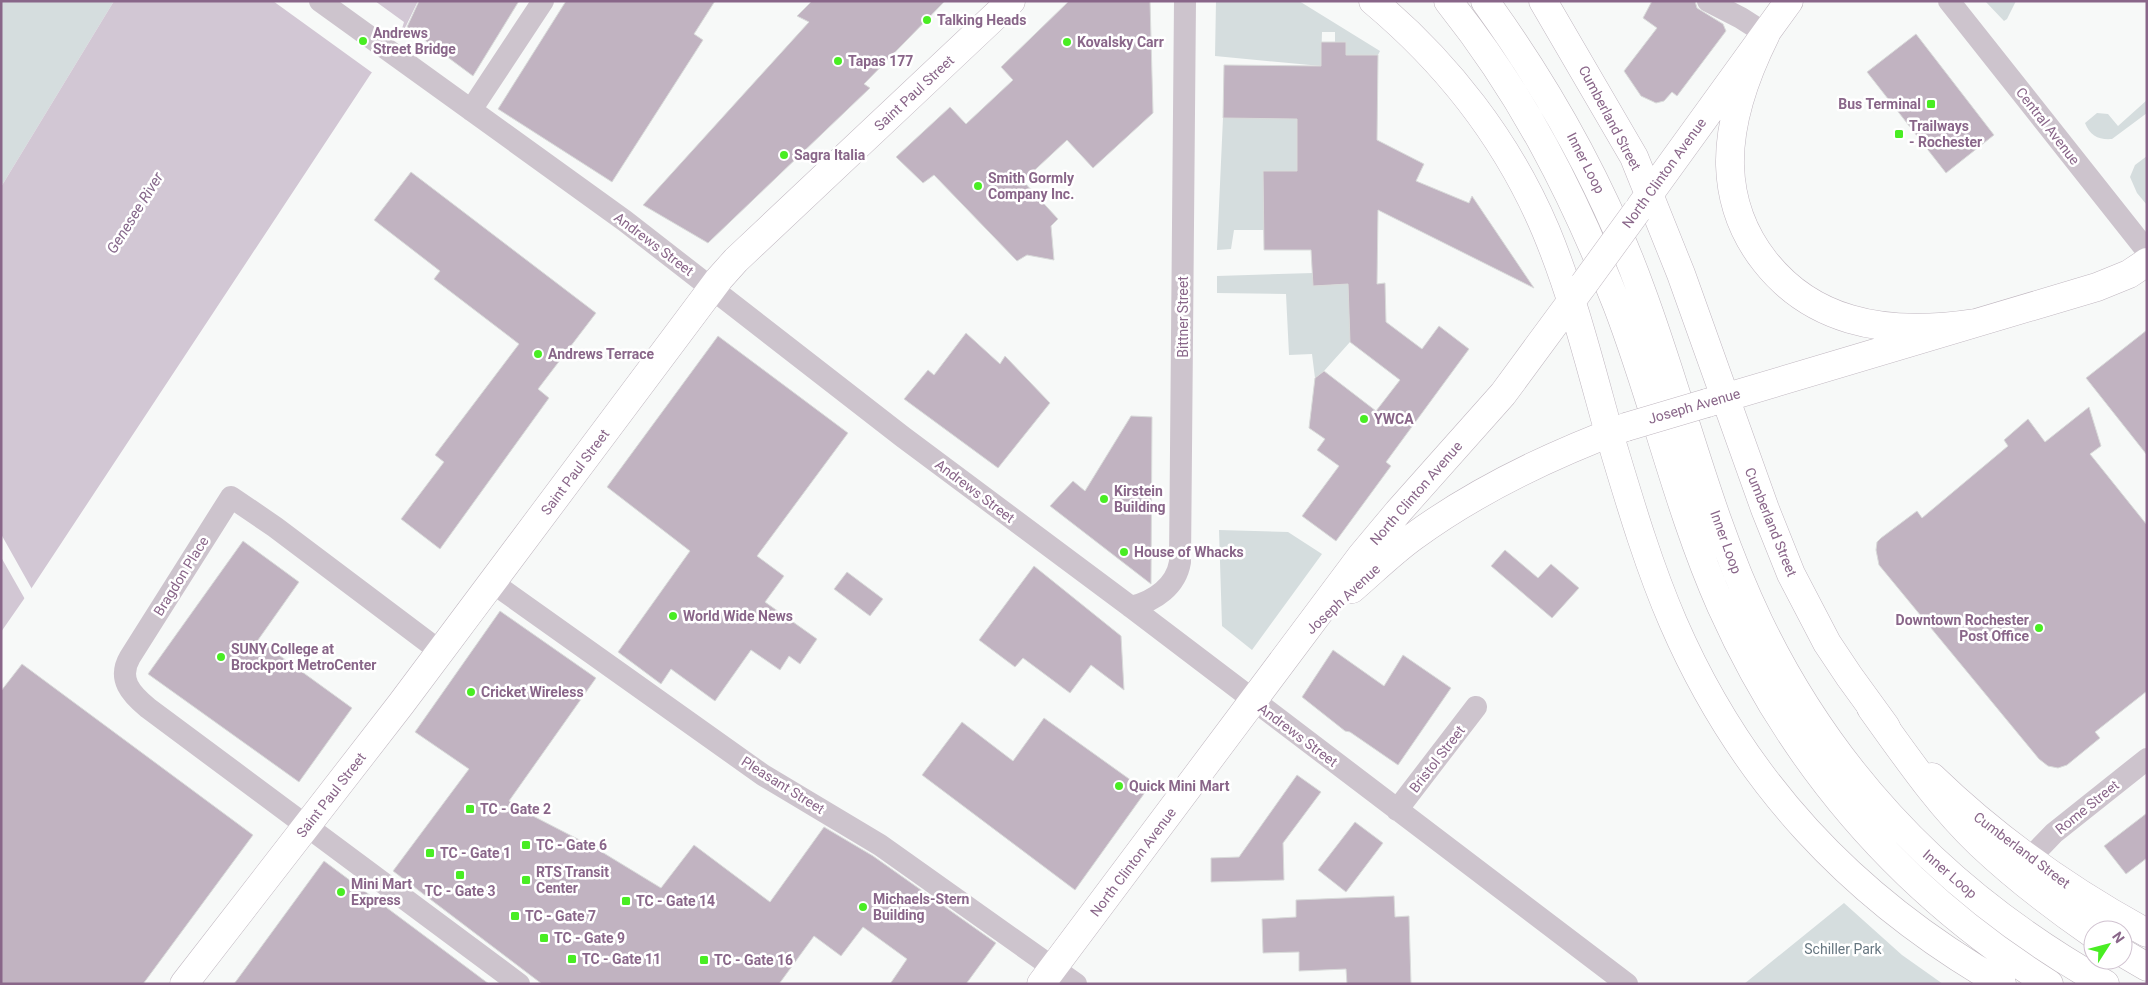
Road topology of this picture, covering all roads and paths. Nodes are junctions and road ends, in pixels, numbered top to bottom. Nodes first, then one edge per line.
1 (320, 1) edge
2 (543, 1) edge
3 (1011, 1) edge
4 (1185, 1) edge
5 (1372, 1) edge
6 (1448, 1) edge
7 (1485, 1) edge
8 (1543, 1) edge
9 (1708, 1) edge
10 (1789, 1) edge
11 (1949, 1) edge
12 (1766, 34) junction
13 (471, 110) junction
14 (1643, 203) junction
15 (2147, 251) edge
16 (2147, 262) edge
17 (712, 288) junction
18 (1578, 293) junction
19 (1975, 323) junction
20 (1716, 400) junction
21 (1617, 430) junction
22 (493, 582) junction
23 (1131, 607) junction
24 (1292, 648) junction
25 (441, 652) junction
26 (1253, 700) junction
27 (1476, 708) dead end
28 (1871, 708) junction
29 (2147, 759) edge
30 (1397, 810) junction
31 (308, 826) junction
32 (2030, 858) junction
33 (2083, 927) edge
34 (2147, 933) edge
35 (2133, 959) edge
36 (2147, 967) edge
37 (1047, 976) edge
38 (184, 984) edge
39 (519, 984) edge
40 (1076, 984) edge
41 (1627, 984) edge
42 (2002, 984) edge
43 (2049, 984) edge
44 (2105, 984) edge

1 - 13 street, Andrews Street
2 - 13 street
3 - 17 main road, Saint Paul Street
4 - 23 street, Bittner Street
5 - 18 main road
6 - 43 main road, Inner Loop
7 - 44 main road, Inner Loop
8 - 14 main road, Cumberland Street
9 - 12 street
10 - 12 main road, North Clinton Avenue
11 - 15 street, Central Avenue
12 - 14 main road, North Clinton Avenue
12 - 19 main road
13 - 17 street, Andrews Street
14 - 18 main road, North Clinton Avenue, bridge
14 - 20 main road, Cumberland Street
16 - 19 main road, Joseph Avenue
17 - 22 main road, Saint Paul Street
17 - 23 street, Andrews Street
18 - 21 main road
18 - 24 main road, North Clinton Avenue
19 - 20 main road, Joseph Avenue
20 - 21 main road, Joseph Avenue, bridge
20 - 28 main road, Cumberland Street
21 - 24 main road, Joseph Avenue
21 - 42 main road
22 - 25 main road, Saint Paul Street
22 - 37 street, Pleasant Street
23 - 26 street, Andrews Street
24 - 26 main road, North Clinton Avenue
25 - 31 main road, Saint Paul Street
25 - 31 street, Bragdon Place
26 - 30 street, Andrews Street
26 - 37 main road, North Clinton Avenue
27 - 30 street, Bristol Street
28 - 32 main road, Cumberland Street
28 - 33 main road
29 - 32 street, Rome Street
30 - 41 street, Andrews Street
31 - 38 main road, Saint Paul Street
31 - 39 street
32 - 34 main road, Cumberland Street
35 - 36 main road
37 - 40 street, Pleasant Street

